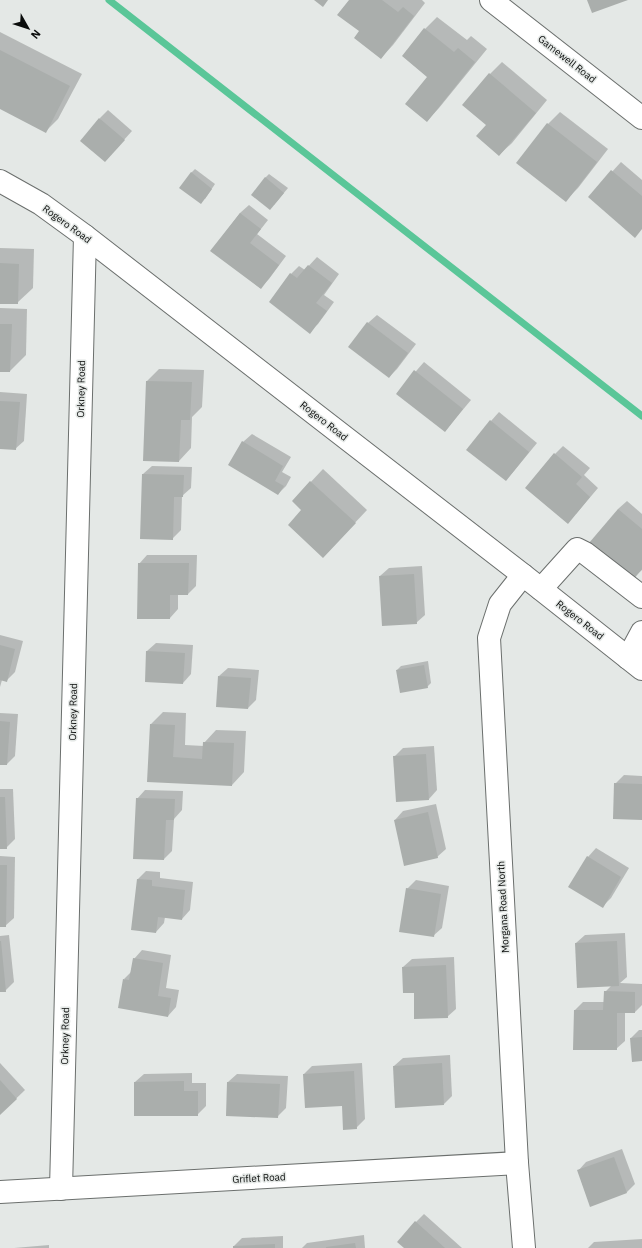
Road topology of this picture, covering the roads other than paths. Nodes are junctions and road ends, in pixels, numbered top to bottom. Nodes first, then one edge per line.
1 (491, 0) edge
2 (642, 118) edge
3 (0, 181) edge
4 (85, 236) junction
5 (523, 575) junction
6 (540, 589) junction
7 (642, 597) edge
8 (642, 632) edge
9 (635, 664) edge
10 (517, 1163) junction
11 (61, 1189) junction
12 (0, 1192) edge
13 (524, 1248) edge

1 - 2 street, Gamewell Road
3 - 4 street, Rogero Road
4 - 5 street, Rogero Road
4 - 11 street, Orkney Road
5 - 6 street, Rogero Road
5 - 10 street, Morgana Road North
6 - 7 street
6 - 9 street, Rogero Road
8 - 9 street
10 - 11 street, Griflet Road
10 - 13 street, Morgana Road North
11 - 12 street, Griflet Road

